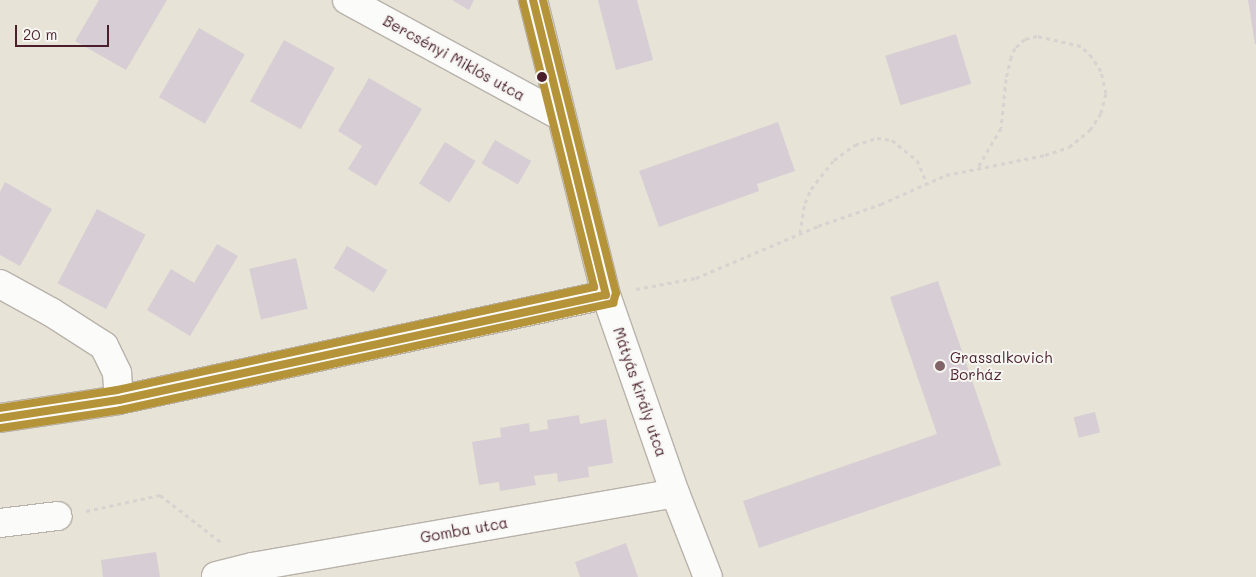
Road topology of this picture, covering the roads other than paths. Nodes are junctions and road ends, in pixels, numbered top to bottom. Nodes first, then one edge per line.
1 (347, 0) edge
2 (533, 0) edge
3 (561, 116) junction
4 (0, 284) edge
5 (606, 295) junction
6 (118, 400) junction
7 (0, 418) edge
8 (675, 493) junction
9 (58, 516) road end
10 (0, 523) edge
11 (216, 576) edge
12 (708, 577) edge

1 - 3 street, Bercsényi Miklós utca
2 - 3 street, Mátyás király utca
3 - 5 street, Mátyás király utca
4 - 6 street
5 - 6 street
5 - 8 street, Mátyás király utca
6 - 7 street
8 - 11 street, Gomba utca
8 - 12 street, Mátyás király utca
9 - 10 street

